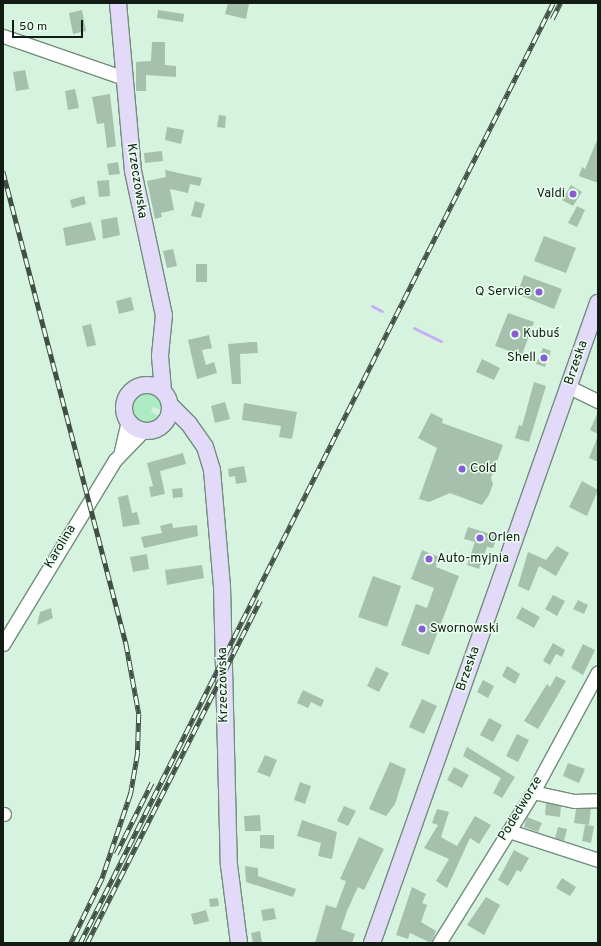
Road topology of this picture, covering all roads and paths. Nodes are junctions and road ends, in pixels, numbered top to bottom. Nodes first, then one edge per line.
1 (118, 3) edge
2 (3, 36) edge
3 (124, 78) junction
4 (598, 304) edge
5 (160, 356) junction
6 (145, 384) junction
7 (569, 387) junction
8 (162, 390) junction
9 (598, 401) edge
10 (171, 406) junction
11 (128, 420) junction
12 (163, 425) junction
13 (143, 431) junction
14 (194, 432) junction
15 (121, 451) junction
16 (3, 644) edge
17 (598, 672) edge
18 (533, 792) junction
19 (598, 800) edge
20 (509, 831) junction
21 (598, 860) edge
22 (239, 943) edge
23 (372, 943) edge
24 (439, 943) edge

1 - 3 main road, Krzeczowska
2 - 3 street
3 - 5 main road, Krzeczowska
4 - 7 main road, Brzeska
5 - 6 main road, Krzeczowska
5 - 8 main road, Krzeczowska
6 - 8 main road
6 - 11 main road
7 - 9 street
7 - 23 main road, Brzeska
8 - 10 main road
10 - 12 main road
10 - 14 main road, Krzeczowska
11 - 13 main road
11 - 15 street, Karolina
12 - 13 main road
12 - 14 main road
13 - 15 street, Karolina
14 - 22 main road, Krzeczowska
15 - 16 street, Karolina
17 - 18 street, Podedworze
18 - 19 street
18 - 20 street, Podedworze
20 - 21 street
20 - 24 street, Podedworze

